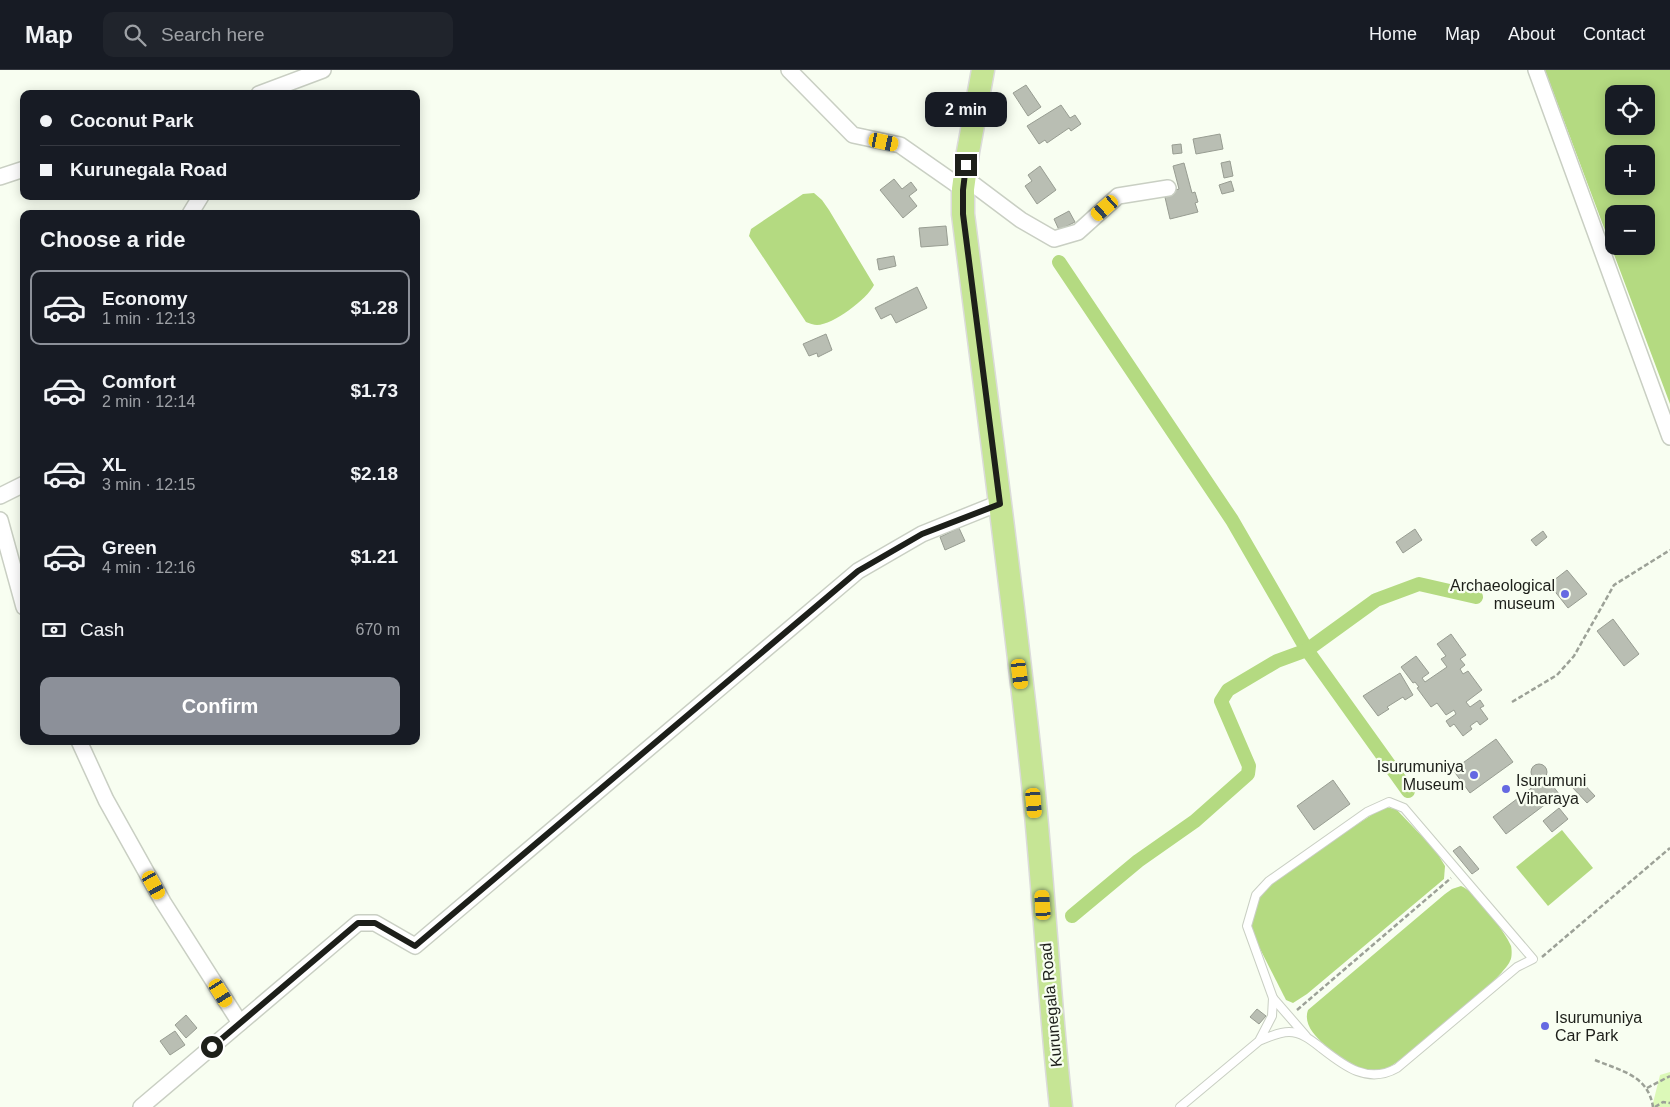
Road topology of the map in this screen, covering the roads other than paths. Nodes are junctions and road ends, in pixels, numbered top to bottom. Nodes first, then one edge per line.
1 (323, 70) edge
2 (789, 70) edge
3 (983, 70) edge
4 (1536, 70) edge
5 (270, 90) edge
6 (20, 170) edge
7 (0, 177) edge
8 (964, 184) junction
9 (1168, 188) dead end
10 (1670, 438) edge
11 (20, 486) edge
12 (0, 496) edge
13 (1000, 504) junction
14 (0, 520) edge
15 (20, 592) edge
16 (81, 745) edge
17 (1274, 998) junction
18 (240, 1023) junction
19 (1306, 1036) junction
20 (1259, 1041) junction
21 (141, 1107) edge
22 (1061, 1107) edge
23 (1180, 1107) edge

1 - 5 street
2 - 8 street
3 - 8 main road, Kurunegala Road
4 - 10 street
6 - 7 street
8 - 9 street
8 - 13 main road, Kurunegala Road
11 - 12 street
13 - 18 street
13 - 22 main road, Kurunegala Road
14 - 15 street
16 - 18 street
17 - 19 lane
17 - 19 lane
17 - 20 lane
18 - 21 street
19 - 20 lane
20 - 23 lane

